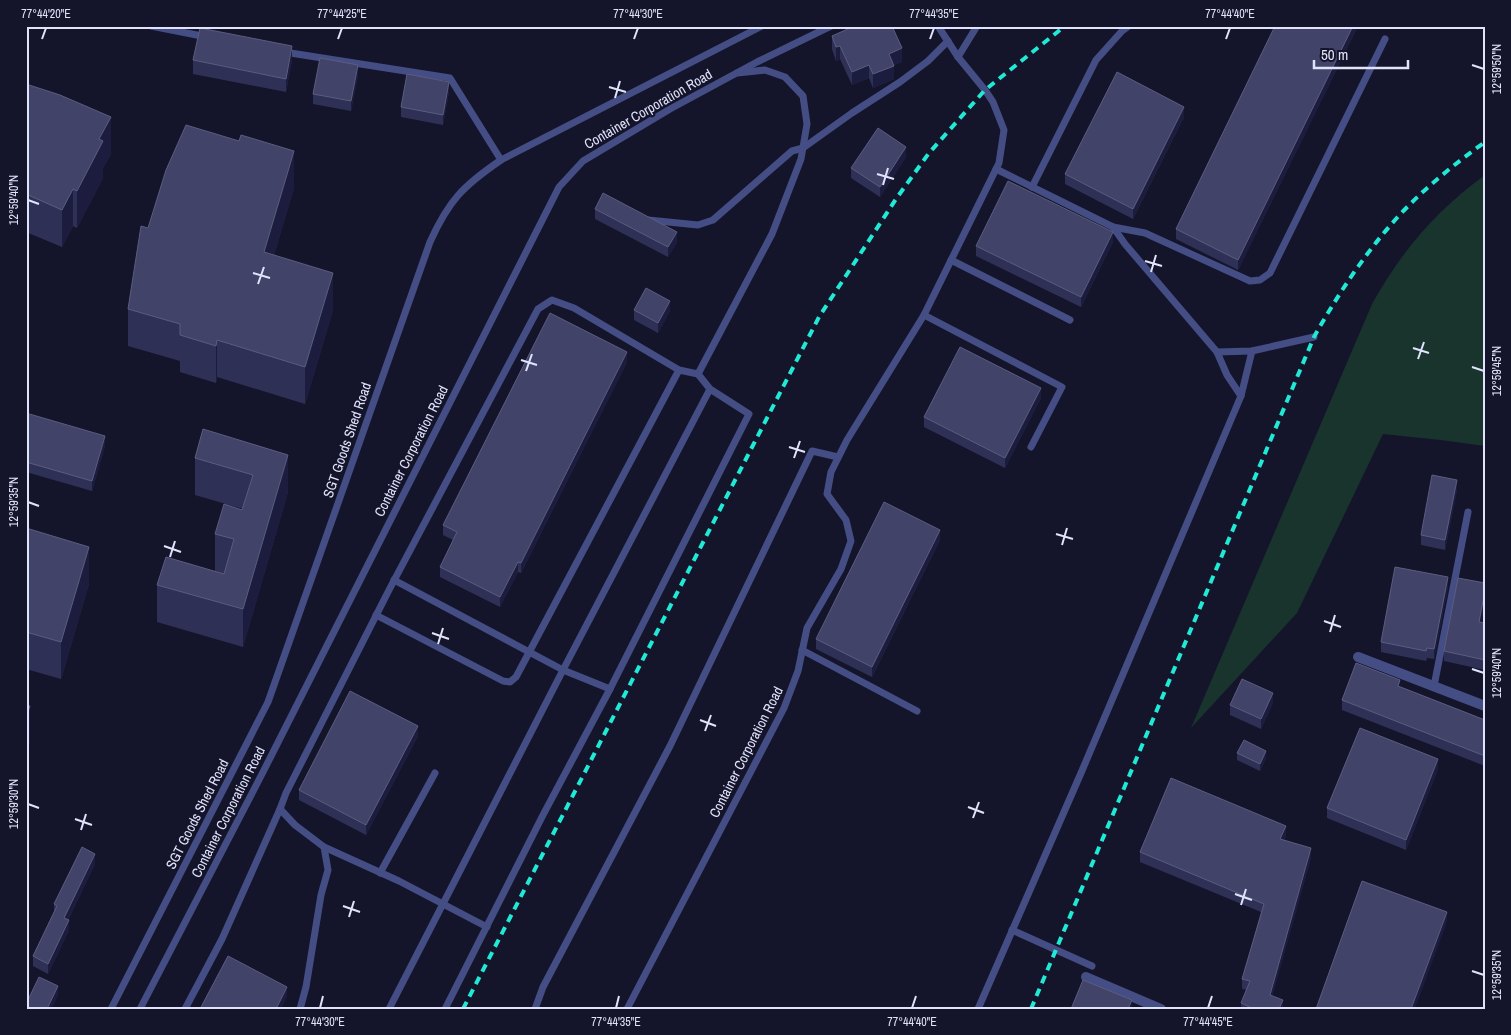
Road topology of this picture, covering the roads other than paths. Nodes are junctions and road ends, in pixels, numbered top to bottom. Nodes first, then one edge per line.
1 (151, 26) edge
2 (762, 26) edge
3 (831, 26) edge
4 (938, 26) edge
5 (977, 26) edge
6 (1129, 26) edge
7 (1386, 38) dead end
8 (216, 39) edge
9 (948, 41) junction
10 (272, 50) edge
11 (958, 56) junction
12 (737, 73) junction
13 (803, 148) junction
14 (501, 160) junction
15 (996, 169) junction
16 (1032, 187) junction
17 (639, 216) edge
18 (1113, 227) junction
19 (951, 260) junction
20 (924, 315) junction
21 (1070, 320) dead end
22 (1314, 338) dead end
23 (1252, 351) junction
24 (1217, 352) junction
25 (679, 370) junction
26 (698, 374) junction
27 (710, 389) junction
28 (1241, 396) junction
29 (1031, 446) dead end
30 (838, 458) junction
31 (1468, 512) dead end
32 (394, 580) junction
33 (376, 615) junction
34 (802, 650) junction
35 (529, 653) junction
36 (1358, 657) dead end
37 (563, 670) junction
38 (1434, 686) junction
39 (610, 689) junction
40 (1485, 706) edge
41 (917, 711) dead end
42 (435, 774) dead end
43 (280, 809) junction
44 (324, 847) junction
45 (380, 873) junction
46 (443, 904) junction
47 (486, 927) junction
48 (1012, 930) junction
49 (1092, 966) dead end
50 (1086, 977) dead end
51 (111, 1009) edge
52 (140, 1009) edge
53 (185, 1009) edge
54 (300, 1009) edge
55 (389, 1009) edge
56 (445, 1009) edge
57 (535, 1009) edge
58 (627, 1009) edge
59 (978, 1009) edge
60 (1162, 1009) edge

1 - 8 lane
2 - 14 lane, SGT Goods Shed Road
3 - 12 lane, Container Corporation Road
4 - 9 lane, Container Corporation Road
5 - 11 lane
6 - 16 lane
7 - 18 lane
9 - 11 lane, Container Corporation Road
9 - 13 lane
10 - 14 lane
11 - 15 lane, Container Corporation Road
12 - 13 lane
12 - 52 lane, Container Corporation Road
13 - 17 lane
13 - 26 lane
14 - 51 lane, SGT Goods Shed Road
15 - 16 lane
15 - 19 lane, Container Corporation Road
16 - 18 lane
18 - 24 lane
19 - 20 lane, Container Corporation Road
19 - 21 lane
20 - 29 lane
20 - 30 lane, Container Corporation Road
22 - 23 lane
23 - 24 lane
23 - 28 lane
24 - 28 lane
25 - 26 lane
25 - 32 lane
25 - 35 lane
26 - 27 lane
27 - 37 lane
27 - 39 lane
28 - 48 lane
30 - 34 lane, Container Corporation Road
30 - 57 lane
31 - 38 lane
32 - 33 lane
32 - 35 lane
33 - 35 lane
33 - 43 lane
34 - 41 lane
34 - 58 lane, Container Corporation Road
35 - 37 lane
36 - 38 street
37 - 39 lane
37 - 46 lane
38 - 40 street
39 - 47 lane
42 - 45 lane
43 - 44 lane
43 - 53 lane
44 - 45 lane
44 - 54 lane
45 - 46 lane
46 - 47 lane
46 - 55 lane
47 - 56 lane
48 - 49 lane
48 - 59 lane
50 - 60 street

